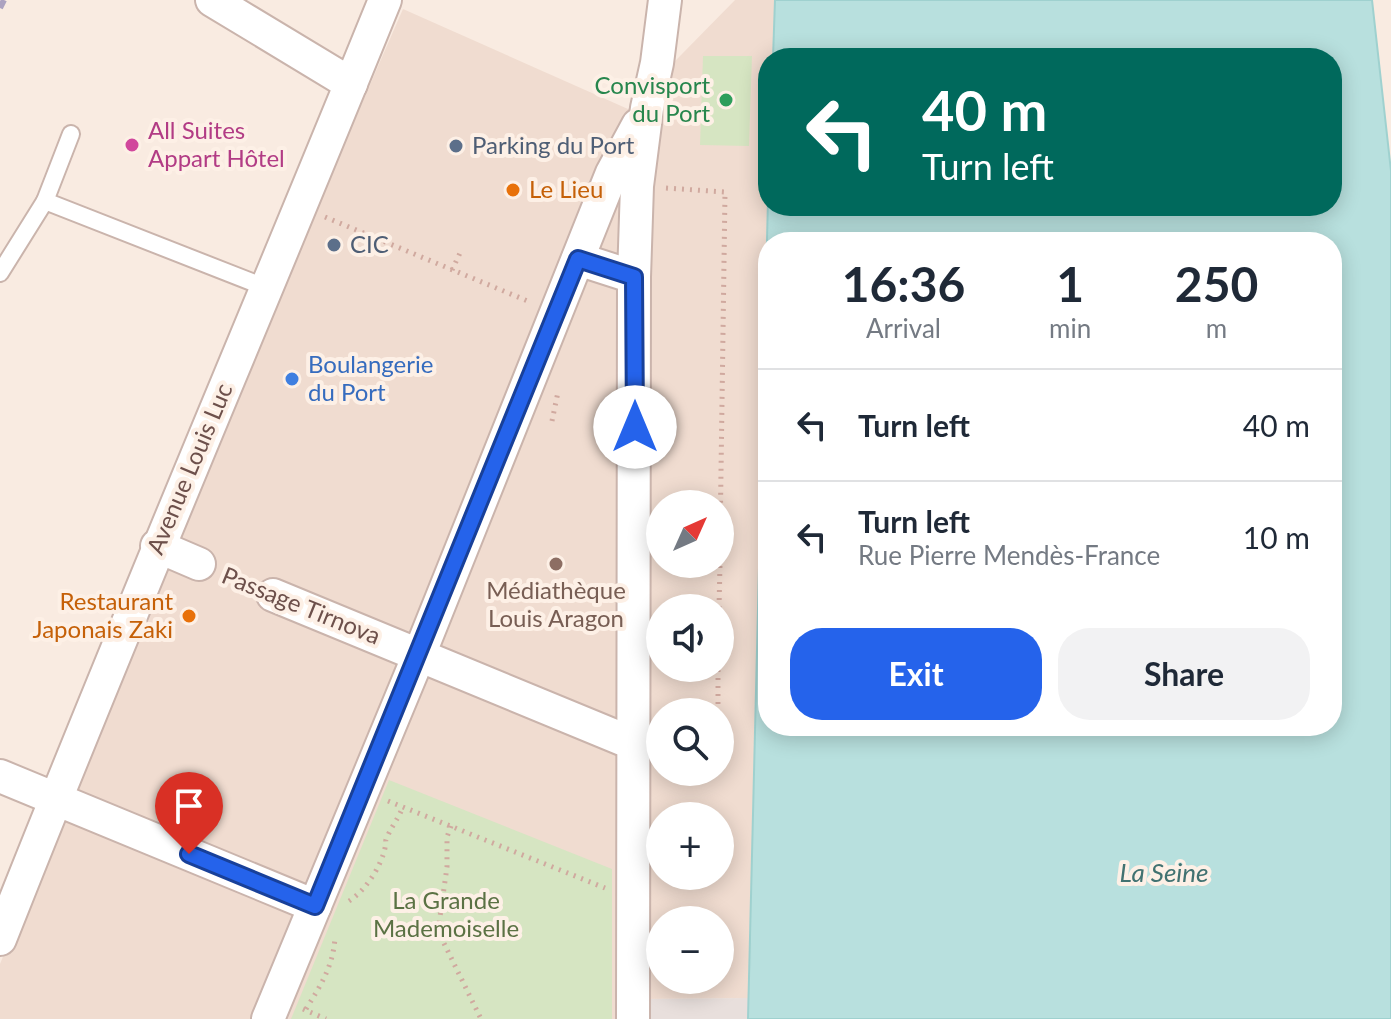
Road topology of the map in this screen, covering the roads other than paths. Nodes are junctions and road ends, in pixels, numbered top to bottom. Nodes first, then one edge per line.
1 (212, 0) edge
2 (385, 0) edge
3 (665, 0) edge
4 (351, 84) junction
5 (647, 108) junction
6 (71, 134) dead end
7 (45, 201) junction
8 (578, 259) junction
9 (0, 273) edge
10 (634, 277) junction
11 (267, 288) junction
12 (157, 546) junction
13 (199, 564) road end
14 (273, 595) road end
15 (419, 655) junction
16 (622, 739) dead end
17 (0, 776) edge
18 (55, 800) junction
19 (325, 917) junction
20 (0, 939) edge
21 (268, 1019) edge
22 (633, 1019) edge

1 - 4 street
2 - 4 street, Avenue Louis Luc
3 - 5 street
4 - 11 street, Avenue Louis Luc
5 - 8 street
5 - 10 street
6 - 7 lane
7 - 9 lane
7 - 11 lane
8 - 10 street
8 - 15 street
10 - 22 street
11 - 12 street, Avenue Louis Luc
12 - 13 street, Passage Tirnova
12 - 18 street, Avenue Louis Luc
14 - 15 street, Passage Tirnova
15 - 16 street, Passage Tirnova
15 - 19 street
17 - 18 street
18 - 19 street
18 - 20 street, Avenue Louis Luc
19 - 21 street

